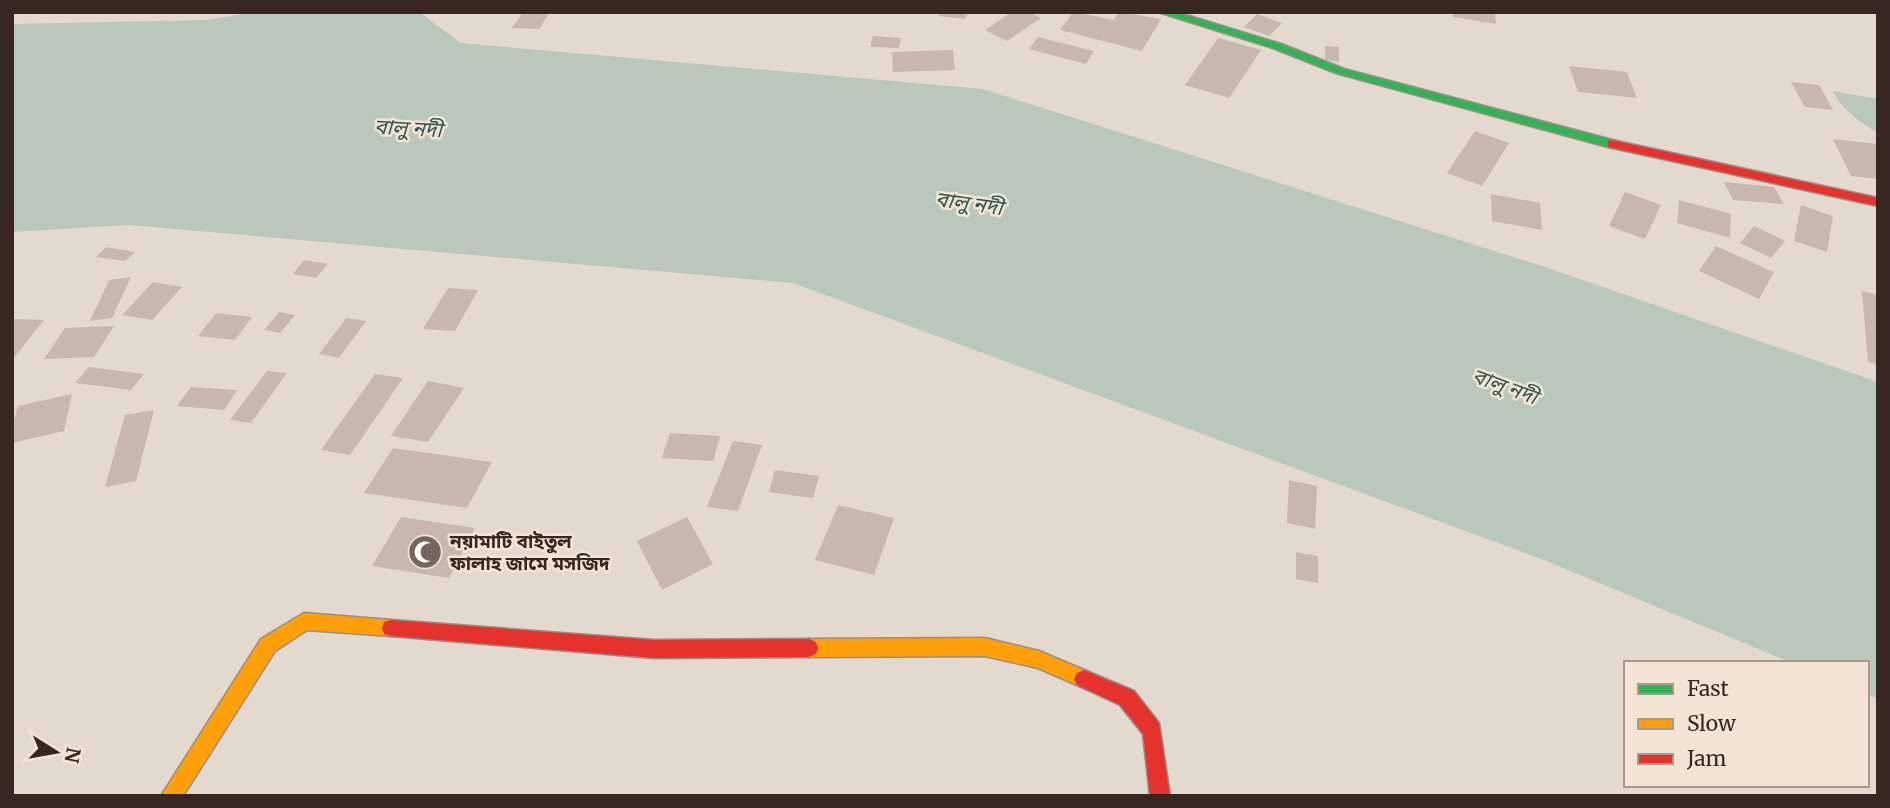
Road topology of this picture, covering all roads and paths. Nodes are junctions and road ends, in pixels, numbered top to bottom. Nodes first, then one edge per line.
1 (1163, 12) edge
2 (1878, 202) edge
3 (171, 796) edge
4 (1160, 796) edge

1 - 2 street
3 - 4 street

